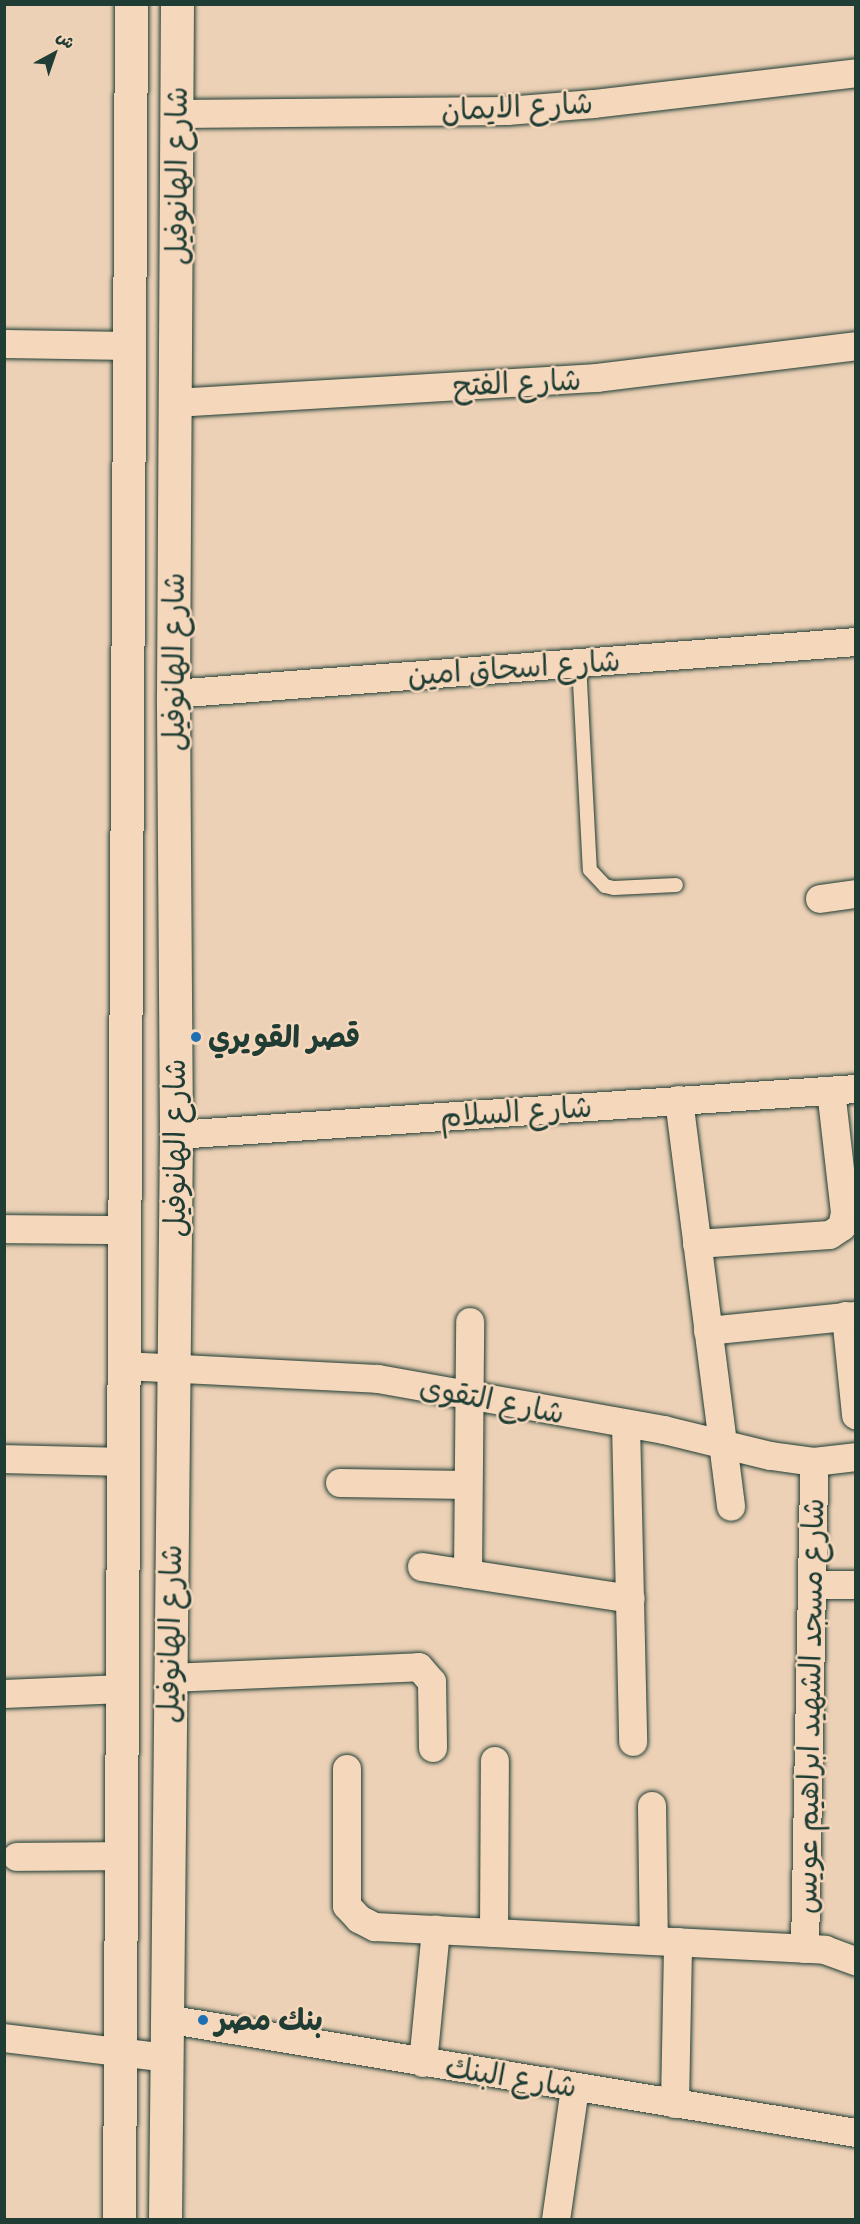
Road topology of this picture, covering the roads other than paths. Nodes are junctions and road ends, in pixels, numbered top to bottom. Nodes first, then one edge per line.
1 (131, 4) edge
2 (177, 4) edge
3 (855, 73) edge
4 (177, 114) junction
5 (4, 344) edge
6 (130, 346) junction
7 (855, 346) edge
8 (176, 404) junction
9 (855, 642) edge
10 (579, 663) junction
11 (173, 694) junction
12 (676, 885) dead end
13 (855, 894) edge
14 (820, 899) dead end
15 (843, 1090) edge
16 (679, 1100) junction
17 (176, 1135) junction
18 (4, 1229) edge
19 (122, 1230) junction
20 (697, 1244) junction
21 (851, 1316) edge
22 (470, 1322) dead end
23 (708, 1331) junction
24 (123, 1366) junction
25 (173, 1367) junction
26 (469, 1397) junction
27 (855, 1415) edge
28 (626, 1424) junction
29 (723, 1446) junction
30 (855, 1457) edge
31 (4, 1459) edge
32 (123, 1462) junction
33 (814, 1462) junction
34 (340, 1483) dead end
35 (468, 1485) junction
36 (730, 1507) dead end
37 (422, 1567) dead end
38 (468, 1574) junction
39 (812, 1585) junction
40 (855, 1585) edge
41 (631, 1599) junction
42 (170, 1678) junction
43 (123, 1689) junction
44 (4, 1695) edge
45 (633, 1742) dead end
46 (433, 1748) dead end
47 (495, 1761) dead end
48 (347, 1769) dead end
49 (652, 1806) dead end
50 (17, 1857) dead end
51 (122, 1857) junction
52 (436, 1930) junction
53 (494, 1933) junction
54 (666, 1942) junction
55 (805, 1949) junction
56 (855, 1961) edge
57 (166, 2019) junction
58 (4, 2038) edge
59 (119, 2051) junction
60 (167, 2058) junction
61 (423, 2063) junction
62 (576, 2088) junction
63 (675, 2104) junction
64 (855, 2133) edge
65 (119, 2220) edge
66 (165, 2220) edge
67 (556, 2220) edge

1 - 6 street, شارع الهانوفيل
2 - 4 street, شارع الهانوفيل
3 - 4 street, شارع الايمان
4 - 8 street, شارع الهانوفيل
5 - 6 street
6 - 19 street, شارع الهانوفيل
7 - 8 street, شارع الفتح
8 - 11 street, شارع الهانوفيل
9 - 10 street, شارع اسحاق امين
10 - 11 street, شارع اسحاق امين
10 - 12 lane
11 - 17 street, شارع الهانوفيل
13 - 14 street
15 - 16 street, شارع السلام
15 - 20 street
16 - 17 street, شارع السلام
16 - 20 street
17 - 25 street, شارع الهانوفيل
18 - 19 street
19 - 24 street, شارع الهانوفيل
20 - 23 street
21 - 23 street
21 - 27 street
22 - 26 street
23 - 29 street
24 - 25 street, شارع التقوى
24 - 32 street, شارع الهانوفيل
25 - 26 street, شارع التقوى
25 - 42 street, شارع الهانوفيل
26 - 28 street, شارع التقوى
26 - 35 street
28 - 29 street, شارع التقوى
28 - 41 street
29 - 33 street, شارع التقوى
29 - 36 street
30 - 33 street, شارع التقوى
31 - 32 street
32 - 43 street, شارع الهانوفيل
33 - 39 street, شارع مسجد الشهيد ابراهيم عويس
34 - 35 street
35 - 38 street
37 - 38 street
38 - 41 street
39 - 40 street
39 - 55 street, شارع مسجد الشهيد ابراهيم عويس
41 - 45 street
42 - 46 street
42 - 57 street, شارع الهانوفيل
43 - 44 street
43 - 51 street, شارع الهانوفيل
47 - 53 street
48 - 52 street
49 - 54 street
50 - 51 street
51 - 59 street, شارع الهانوفيل
52 - 53 street
52 - 61 street
53 - 54 street
54 - 55 street
54 - 63 street
55 - 56 street
57 - 60 street, شارع الهانوفيل
57 - 61 street, شارع البنك
58 - 59 street
59 - 60 street
59 - 65 street, شارع الهانوفيل
60 - 66 street, شارع الهانوفيل
61 - 62 street, شارع البنك
62 - 63 street, شارع البنك
62 - 67 street
63 - 64 street, شارع البنك

